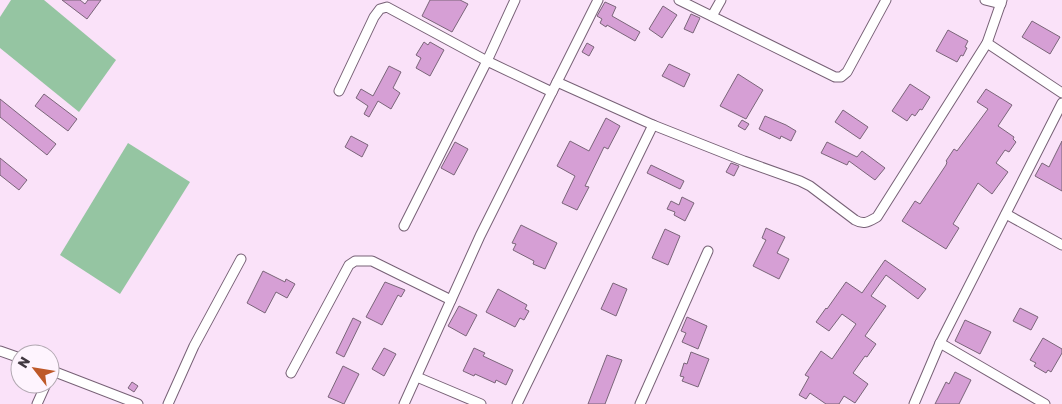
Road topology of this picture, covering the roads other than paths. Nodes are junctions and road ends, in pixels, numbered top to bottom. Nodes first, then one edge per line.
1 (515, 0) edge
2 (598, 0) edge
3 (679, 0) edge
4 (721, 0) edge
5 (886, 0) edge
6 (985, 0) edge
7 (1001, 2) edge
8 (712, 16) junction
9 (987, 43) junction
10 (487, 61) junction
11 (557, 82) junction
12 (339, 91) dead end
13 (552, 92) junction
14 (1062, 94) edge
15 (1062, 103) edge
16 (653, 125) junction
17 (1006, 214) junction
18 (404, 226) dead end
19 (1062, 245) edge
20 (708, 251) dead end
21 (240, 259) dead end
22 (451, 300) junction
23 (940, 343) junction
24 (291, 373) dead end
25 (60, 375) edge
26 (417, 377) junction
27 (138, 404) edge
28 (168, 404) edge
29 (404, 404) edge
30 (482, 404) edge
31 (518, 404) edge
32 (640, 404) edge
33 (914, 404) edge
34 (1045, 404) edge

1 - 10 street
2 - 11 street
3 - 8 street
4 - 8 street
5 - 8 street
6 - 7 street
7 - 9 street
9 - 14 street
9 - 16 street
10 - 12 street
10 - 13 street
10 - 18 street
11 - 13 street
11 - 16 street
13 - 22 street
15 - 17 street
16 - 31 street
17 - 19 street
17 - 23 street
20 - 32 street
21 - 28 street
22 - 24 street
22 - 26 street
23 - 33 street
23 - 34 street
25 - 27 street
26 - 29 street
26 - 30 street

